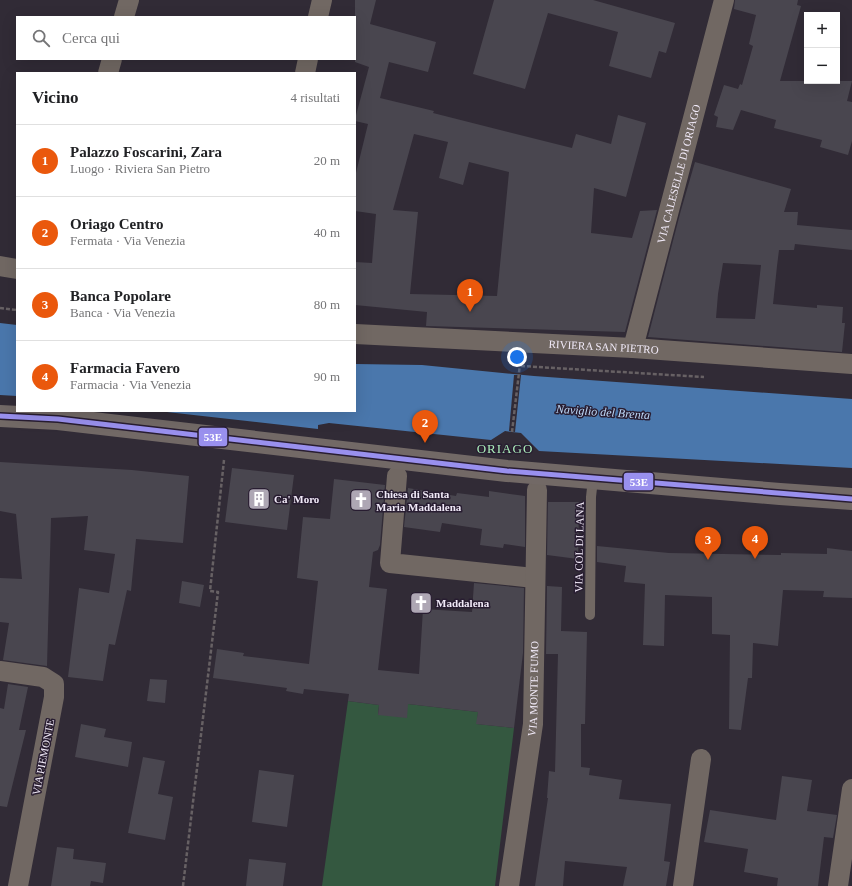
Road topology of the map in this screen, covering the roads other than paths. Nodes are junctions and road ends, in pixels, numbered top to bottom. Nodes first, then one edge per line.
1 (128, 0) edge
2 (322, 0) edge
3 (724, 0) edge
4 (124, 16) edge
5 (318, 16) edge
6 (112, 60) edge
7 (308, 60) edge
8 (108, 72) edge
9 (305, 72) edge
10 (0, 266) edge
11 (16, 269) edge
12 (356, 334) edge
13 (633, 348) junction
14 (852, 364) edge
15 (0, 416) edge
16 (397, 476) dead end
17 (593, 479) junction
18 (537, 490) dead end
19 (852, 499) edge
20 (534, 583) junction
21 (590, 615) dead end
22 (0, 670) edge
23 (701, 759) dead end
24 (852, 789) edge
25 (18, 886) edge
26 (509, 886) edge
27 (683, 886) edge
28 (838, 886) edge

1 - 4 street
2 - 5 street
3 - 13 street, VIA CALESELLE DI ORIAGO
6 - 8 street
7 - 9 street
10 - 11 street
12 - 13 street, RIVIERA SAN PIETRO
13 - 14 street, RIVIERA SAN PIETRO
15 - 17 main road
16 - 20 street
17 - 19 main road
17 - 21 lane, VIA COL DI LANA
18 - 20 street, VIA MONTE FUMO
20 - 26 street, VIA MONTE FUMO
22 - 25 street, VIA PIEMONTE
23 - 27 street
24 - 28 street

